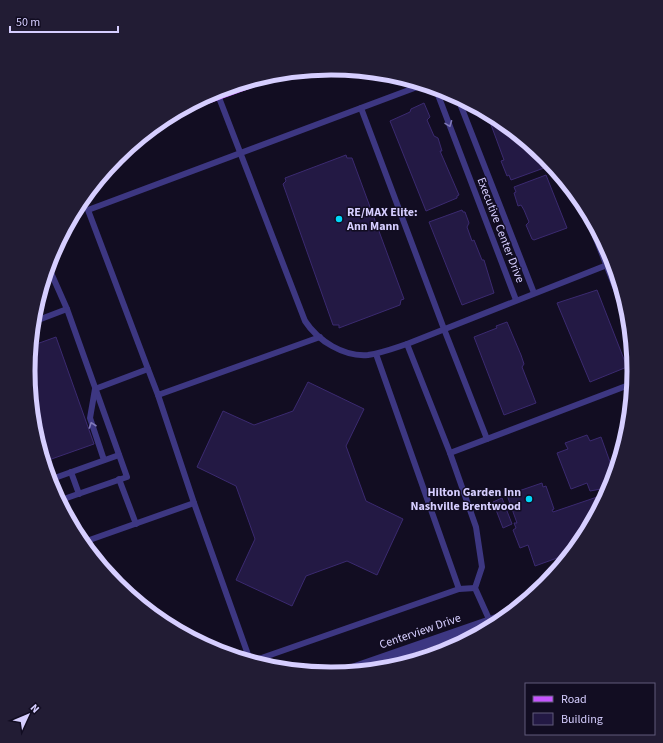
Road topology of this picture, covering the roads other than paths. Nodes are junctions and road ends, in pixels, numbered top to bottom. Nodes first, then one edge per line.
1 (416, 87) edge
2 (438, 95) edge
3 (219, 98) edge
4 (460, 105) edge
5 (361, 108) junction
6 (242, 154) junction
7 (606, 260) edge
8 (607, 265) junction
9 (52, 274) edge
10 (616, 288) edge
11 (534, 293) junction
12 (516, 300) junction
13 (67, 309) junction
14 (40, 319) edge
15 (444, 329) junction
16 (320, 337) junction
17 (407, 344) junction
18 (376, 354) junction
19 (148, 369) junction
20 (627, 386) edge
21 (95, 389) junction
22 (158, 395) junction
23 (487, 439) junction
24 (450, 453) junction
25 (119, 455) junction
26 (104, 460) junction
27 (71, 472) junction
28 (55, 478) edge
29 (119, 479) junction
30 (79, 494) junction
31 (64, 499) edge
32 (194, 503) junction
33 (136, 524) junction
34 (88, 541) edge
35 (475, 588) junction
36 (458, 589) junction
37 (490, 622) edge
38 (481, 627) edge
39 (247, 654) edge
40 (259, 659) edge
41 (362, 666) edge

1 - 5 lane
2 -> 12 lane, Executive Center Drive
3 - 6 lane
4 - 11 lane, Executive Center Drive
5 - 6 lane
5 - 15 lane
6 - 16 lane
6 - 19 lane
7 - 8 lane
8 - 10 lane
8 - 11 lane
9 - 13 lane
11 - 12 lane, Executive Center Drive
12 - 15 lane
13 - 14 lane
13 - 21 lane
15 - 17 lane
15 - 23 lane
16 - 18 lane
16 - 22 lane
17 - 18 lane
17 - 24 lane
18 - 36 lane
19 - 21 lane
19 - 22 lane
20 - 23 lane
21 - 25 lane
26 -> 21 lane
22 - 32 lane
23 - 24 lane
24 - 35 lane
25 - 26 lane
25 - 29 lane
26 - 27 lane
27 - 28 lane
27 - 30 lane
29 - 30 lane
29 - 33 lane
30 - 31 lane
32 - 33 lane
32 - 39 lane
33 - 34 lane
35 - 36 lane
35 - 37 lane
36 - 40 lane
38 - 41 street, Centerview Drive

